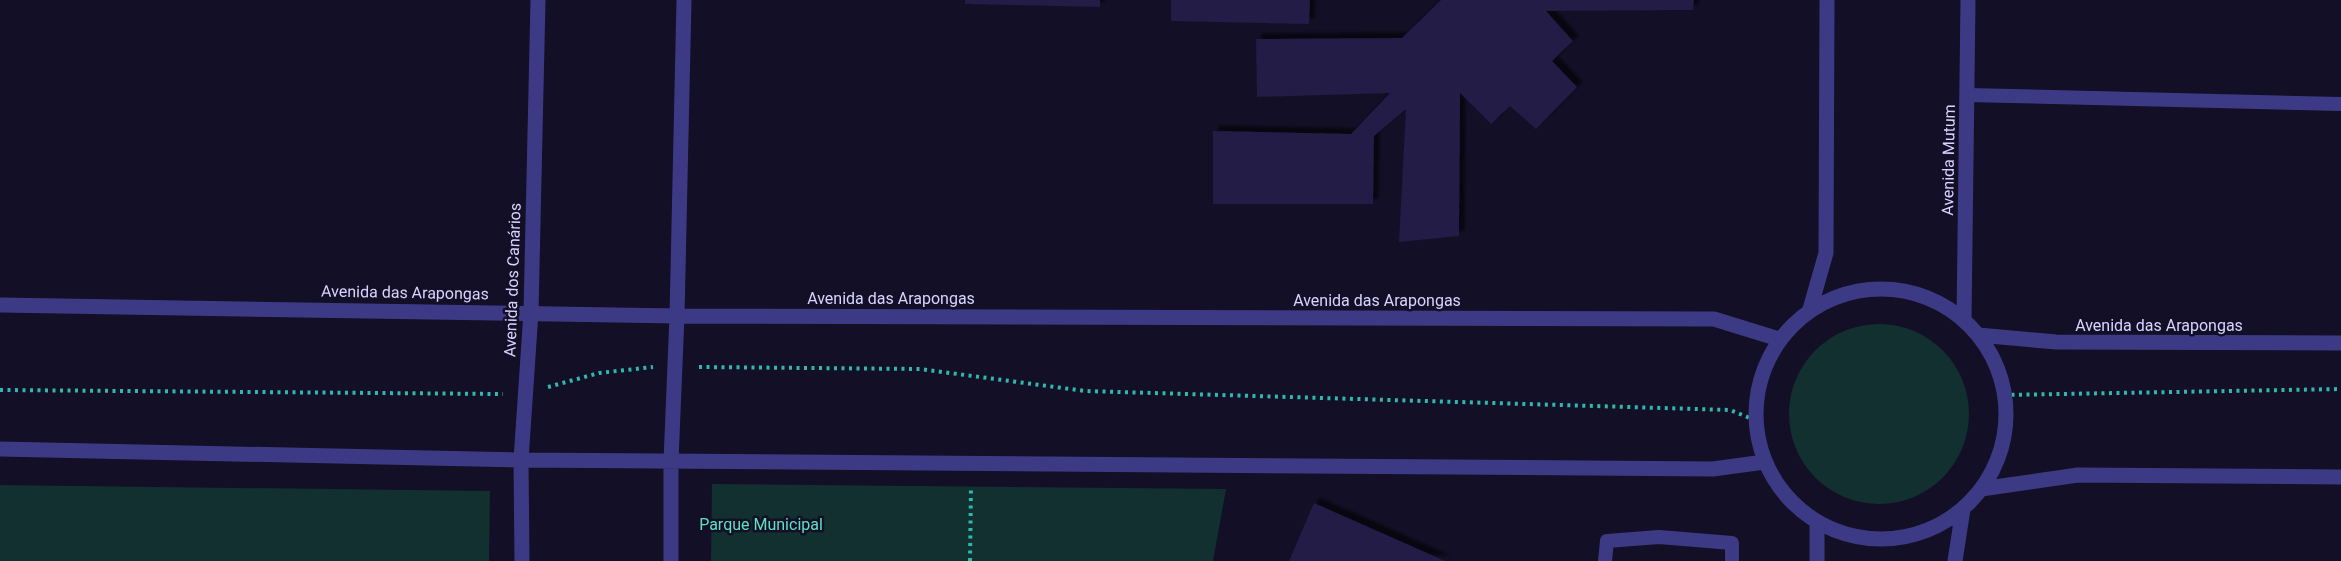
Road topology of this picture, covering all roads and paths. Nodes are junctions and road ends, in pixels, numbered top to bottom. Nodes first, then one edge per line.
1 (538, 0) edge
2 (684, 0) edge
3 (1827, 0) edge
4 (1968, 0) edge
5 (1967, 95) junction
6 (2341, 104) edge
7 (0, 305) edge
8 (1810, 309) junction
9 (531, 312) junction
10 (677, 316) junction
11 (1964, 320) junction
12 (1978, 335) junction
13 (1779, 339) junction
14 (2341, 343) edge
15 (675, 367) junction
16 (2341, 389) edge
17 (0, 390) edge
18 (525, 394) junction
19 (2004, 394) junction
20 (1755, 420) junction
21 (0, 449) edge
22 (521, 460) junction
23 (671, 461) junction
24 (1764, 462) junction
25 (972, 464) junction
26 (2341, 477) edge
27 (1982, 489) junction
28 (1964, 508) junction
29 (1817, 522) junction
30 (522, 561) edge
31 (671, 561) edge
32 (970, 561) edge
33 (1605, 561) edge
34 (1732, 561) edge
35 (1817, 561) edge
36 (1956, 561) edge

1 - 9 street, Avenida dos Canários
2 - 10 street
3 - 8 street
4 - 5 street, Avenida Mutum
5 - 6 lane
5 - 11 street, Avenida Mutum
7 - 9 street, Avenida das Arapongas
8 - 11 street
8 - 13 street
9 - 10 street, Avenida das Arapongas
9 - 18 street, Avenida dos Canários
10 - 13 street, Avenida das Arapongas
10 - 15 street
11 - 12 street
12 - 14 street, Avenida das Arapongas
12 - 19 street
13 - 20 street
15 - 18 path
15 - 20 path
15 - 23 street
16 - 19 path
17 - 18 path
18 - 22 street, Avenida dos Canários
19 - 27 street
20 - 24 street
21 - 22 street
22 - 23 street
22 - 30 street, Avenida dos Canários
23 - 25 street
23 - 31 street
24 - 25 street
24 - 29 street
25 - 32 path
26 - 27 street
27 - 28 street
28 - 29 street
28 - 36 street
29 - 35 street
33 - 34 lane

